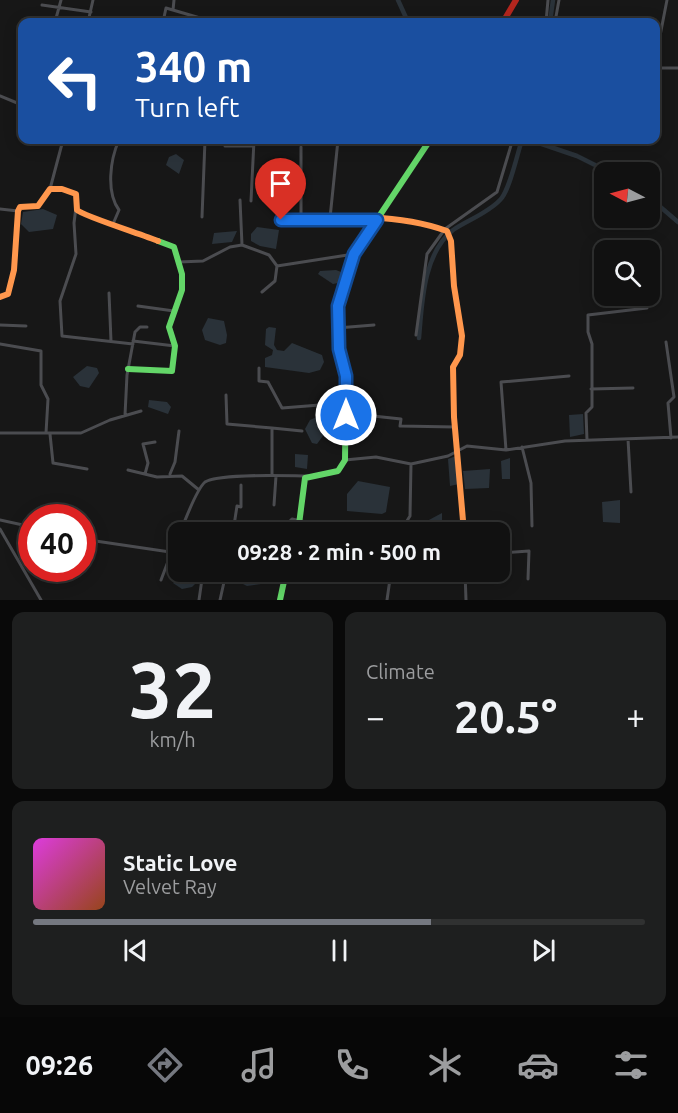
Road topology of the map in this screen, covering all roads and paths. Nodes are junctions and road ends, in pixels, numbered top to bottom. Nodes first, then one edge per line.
1 (61, 0) edge
2 (93, 0) edge
3 (174, 0) edge
4 (516, 0) edge
5 (548, 0) edge
6 (559, 0) edge
7 (667, 0) edge
8 (42, 5) dead end
9 (59, 8) junction
10 (173, 10) junction
11 (91, 12) junction
12 (56, 18) edge
13 (89, 18) edge
14 (164, 18) edge
15 (200, 18) edge
16 (505, 18) edge
17 (546, 18) edge
18 (556, 18) edge
19 (660, 36) edge
20 (660, 68) edge
21 (678, 68) edge
22 (0, 96) edge
23 (18, 103) edge
24 (62, 144) edge
25 (118, 144) edge
26 (205, 144) edge
27 (338, 144) edge
28 (427, 144) edge
29 (511, 144) edge
30 (225, 146) dead end
31 (253, 146) joint
32 (302, 147) dead end
33 (50, 189) junction
34 (240, 200) dead end
35 (251, 201) dead end
36 (77, 205) junction
37 (0, 209) edge
38 (18, 211) junction
39 (202, 218) dead end
40 (330, 218) junction
41 (301, 219) junction
42 (281, 220) dead end
43 (377, 220) junction
44 (113, 224) junction
45 (446, 230) junction
46 (242, 245) junction
47 (354, 254) junction
48 (179, 262) junction
49 (278, 266) junction
50 (261, 292) dead end
51 (109, 293) dead end
52 (0, 297) edge
53 (138, 306) dead end
54 (647, 308) dead end
55 (174, 311) junction
56 (0, 325) edge
57 (374, 325) dead end
58 (26, 326) dead end
59 (147, 327) dead end
60 (337, 328) junction
61 (416, 335) dead end
62 (111, 341) junction
63 (666, 342) dead end
64 (133, 343) junction
65 (0, 344) edge
66 (175, 346) junction
67 (258, 368) dead end
68 (128, 369) junction
69 (569, 376) dead end
70 (633, 388) dead end
71 (591, 389) junction
72 (226, 395) dead end
73 (347, 403) junction
74 (141, 411) dead end
75 (125, 415) junction
76 (373, 416) dead end
77 (455, 427) junction
78 (272, 428) junction
79 (179, 431) dead end
80 (302, 431) dead end
81 (0, 433) edge
82 (48, 433) junction
83 (678, 437) edge
84 (671, 438) junction
85 (628, 439) junction
86 (587, 440) junction
87 (155, 442) dead end
88 (522, 447) junction
89 (458, 449) junction
90 (506, 450) junction
91 (345, 460) junction
92 (411, 464) junction
93 (87, 470) dead end
94 (128, 470) dead end
95 (145, 474) junction
96 (170, 474) junction
97 (274, 475) junction
98 (310, 476) junction
99 (241, 485) dead end
100 (199, 490) junction
101 (631, 492) dead end
102 (274, 505) dead end
103 (0, 520) edge
104 (299, 520) junction
105 (184, 522) edge
106 (234, 522) edge
107 (289, 522) edge
108 (308, 522) edge
109 (406, 522) edge
110 (463, 522) edge
111 (18, 523) edge
112 (532, 526) dead end
113 (0, 529) edge
114 (96, 541) edge
115 (168, 552) edge
116 (510, 552) edge
117 (168, 558) edge
118 (528, 579) dead end
119 (161, 580) dead end
120 (201, 582) edge
121 (224, 582) dead end
122 (284, 582) edge
123 (390, 582) edge
124 (465, 582) edge
125 (41, 600) edge
126 (199, 600) edge
127 (220, 600) edge
128 (280, 600) edge
129 (387, 600) edge
130 (466, 600) edge

1 - 9 street
2 - 11 street
3 - 10 street
4 - 16 street
5 - 17 street
6 - 18 street
7 - 19 street
8 - 9 street
9 - 11 street
9 - 12 street
10 - 14 street
10 - 15 street
11 - 13 street
20 - 21 street
22 - 23 street
24 - 33 street
25 - 44 street
26 - 39 street
27 - 40 street
28 - 43 street
29 - 45 street
30 - 31 street
31 - 35 street
32 - 41 street
33 - 36 street
33 - 38 street
34 - 46 street
36 - 44 street
36 - 62 street
37 - 38 street
38 - 52 street
40 - 41 street
40 - 43 street
41 - 42 street
43 - 45 street
43 - 47 street
44 - 48 street
45 - 61 street
45 - 77 street
46 - 48 street
46 - 49 street
47 - 49 street
47 - 60 street
48 - 55 street
49 - 50 street
51 - 62 street
53 - 55 street
54 - 71 street
55 - 66 street
56 - 58 street
57 - 60 street
59 - 64 street
60 - 73 street
62 - 64 street
63 - 84 street
64 - 66 street
64 - 68 street
65 - 82 street
66 - 68 street
67 - 73 street
68 - 75 street
69 - 90 street
70 - 71 street
71 - 86 street
72 - 78 street
73 - 91 street
74 - 75 street
75 - 82 street
76 - 77 street
77 - 89 street
78 - 80 street
78 - 97 street
79 - 96 street
81 - 82 street
82 - 93 street
83 - 84 street
84 - 85 street
85 - 86 street
85 - 101 street
86 - 88 street
87 - 95 street
88 - 90 street
88 - 112 street
89 - 90 street
89 - 92 street
89 - 110 street
91 - 92 street
91 - 98 street
92 - 109 street
94 - 95 street
95 - 96 street
96 - 100 street
97 - 98 street
97 - 100 street
97 - 102 street
98 - 104 street
99 - 106 street
100 - 105 street
103 - 111 street
104 - 107 street
104 - 108 street
113 - 125 street
114 - 115 street
116 - 118 street
117 - 119 street
120 - 126 street
121 - 127 street
122 - 128 street
123 - 129 street
124 - 130 street

